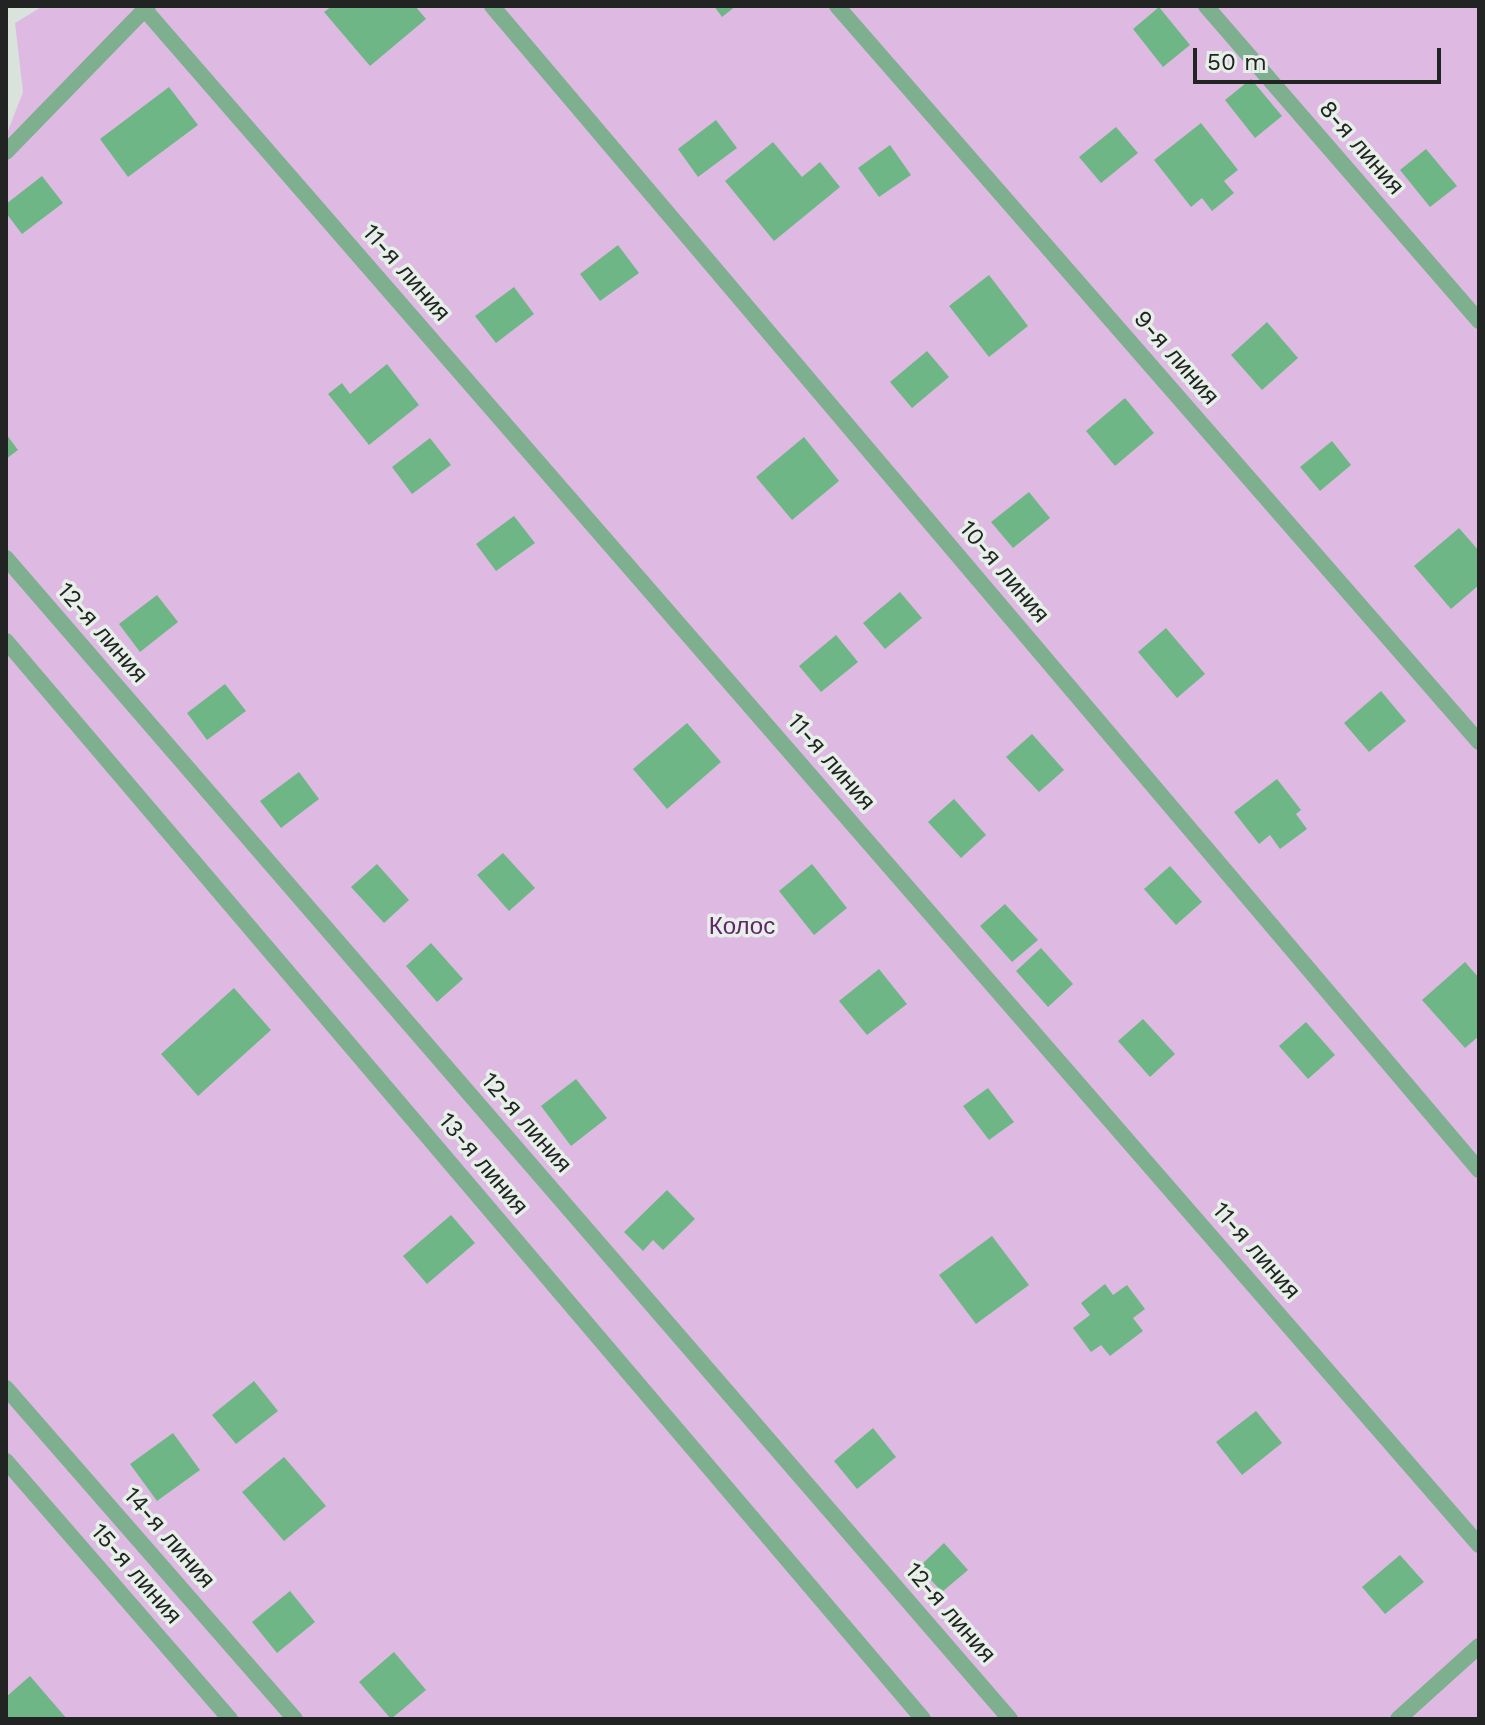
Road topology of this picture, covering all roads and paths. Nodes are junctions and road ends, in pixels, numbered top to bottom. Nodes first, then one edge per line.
1 (492, 6) edge
2 (837, 6) edge
3 (1206, 6) edge
4 (147, 8) edge
5 (6, 152) edge
6 (1479, 321) edge
7 (6, 558) edge
8 (6, 641) edge
9 (1479, 742) edge
10 (1479, 1170) edge
11 (6, 1388) edge
12 (6, 1461) edge
13 (1479, 1545) edge
14 (1479, 1646) edge
15 (230, 1719) edge
16 (295, 1719) edge
17 (923, 1719) edge
18 (1010, 1719) edge
19 (1398, 1719) edge

1 - 10 lane, 10-я линия
2 - 9 lane, 9-я линия
3 - 6 lane, 8-я линия
4 - 5 lane
4 - 13 lane, 11-я линия
7 - 18 lane, 12-я линия
8 - 17 lane, 13-я линия
11 - 16 lane, 14-я линия
12 - 15 lane, 15-я линия
14 - 19 lane

